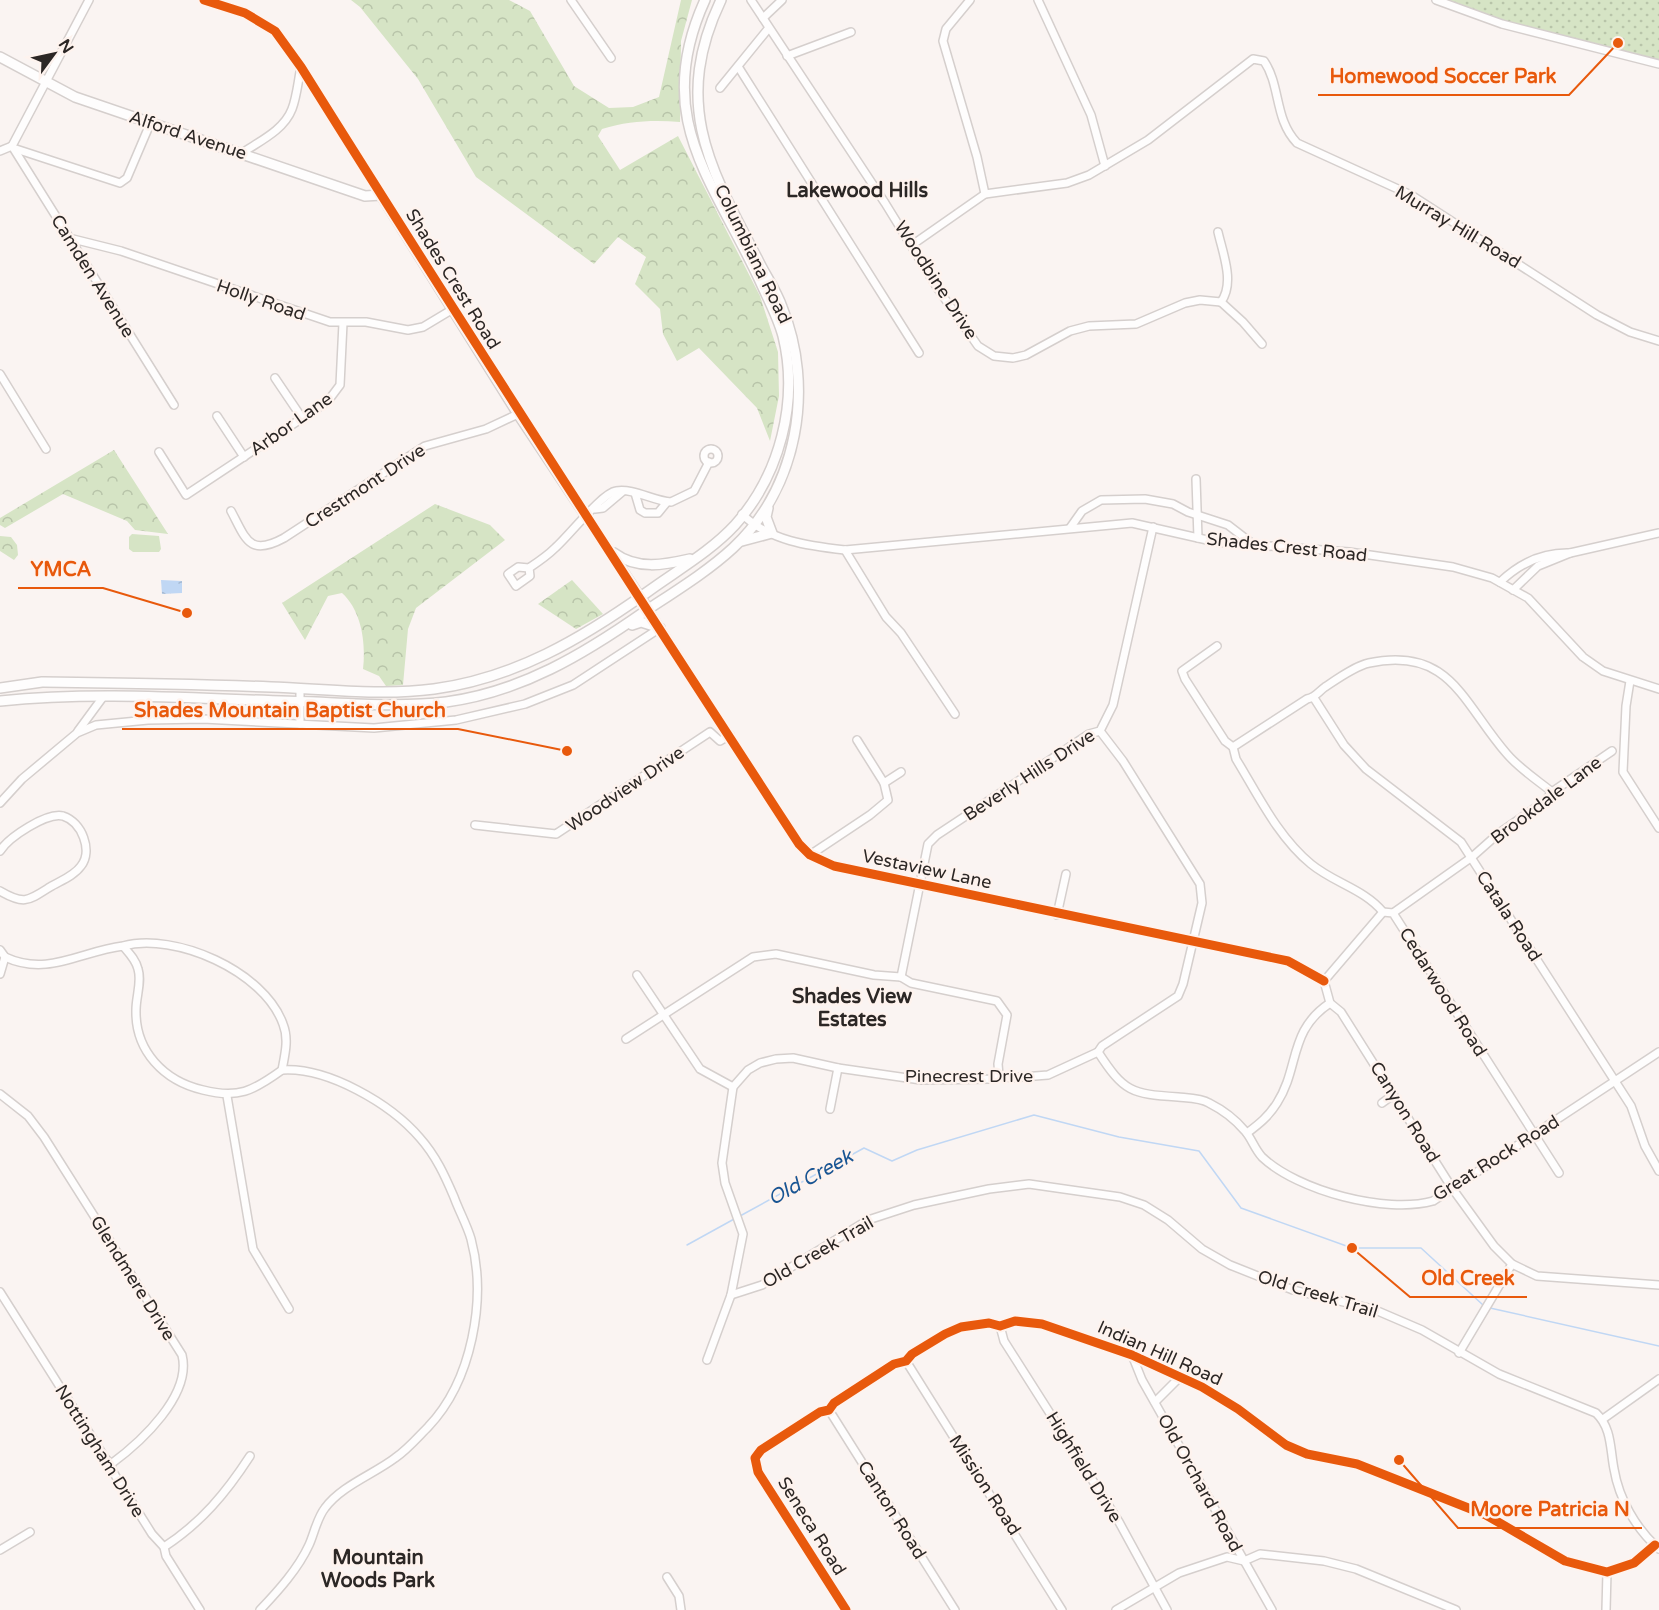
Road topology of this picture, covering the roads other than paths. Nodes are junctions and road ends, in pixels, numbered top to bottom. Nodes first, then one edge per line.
1 (89, 0) edge
2 (204, 0) edge
3 (571, 0) edge
4 (705, 0) edge
5 (721, 0) edge
6 (752, 0) edge
7 (782, 0) edge
8 (970, 0) edge
9 (1038, 0) edge
10 (1436, 0) edge
11 (763, 18) junction
12 (768, 29) junction
13 (851, 32) dead end
14 (787, 56) junction
15 (0, 57) edge
16 (611, 58) dead end
17 (1659, 64) edge
18 (302, 67) junction
19 (739, 68) junction
20 (45, 81) junction
21 (720, 88) dead end
22 (150, 124) junction
23 (12, 146) junction
24 (0, 151) edge
25 (242, 153) junction
26 (1105, 166) junction
27 (711, 180) junction
28 (985, 194) junction
29 (381, 195) junction
30 (1218, 232) dead end
31 (69, 238) junction
32 (912, 245) junction
33 (1221, 302) junction
34 (453, 309) junction
35 (343, 322) junction
36 (1659, 341) edge
37 (1262, 344) dead end
38 (919, 353) dead end
39 (0, 374) edge
40 (275, 378) dead end
41 (174, 405) dead end
42 (518, 414) junction
43 (217, 416) dead end
44 (302, 418) junction
45 (46, 449) dead end
46 (159, 452) dead end
47 (244, 457) junction
48 (709, 462) dead end
49 (1196, 479) dead end
50 (635, 493) junction
51 (667, 502) junction
52 (769, 504) junction
53 (231, 511) dead end
54 (742, 514) junction
55 (586, 515) junction
56 (1197, 515) junction
57 (754, 525) junction
58 (1153, 527) junction
59 (1070, 528) junction
60 (772, 533) junction
61 (1659, 533) edge
62 (1198, 538) junction
63 (737, 543) junction
64 (1254, 545) junction
65 (844, 550) junction
66 (611, 551) junction
67 (1570, 553) junction
68 (695, 558) junction
69 (529, 568) dead end
70 (1500, 582) junction
71 (1513, 590) junction
72 (640, 597) junction
73 (648, 609) junction
74 (623, 627) junction
75 (660, 628) junction
76 (582, 636) junction
77 (1217, 646) dead end
78 (590, 649) junction
79 (478, 680) junction
80 (1630, 681) junction
81 (0, 688) edge
82 (300, 688) junction
83 (1659, 689) edge
84 (482, 695) junction
85 (103, 697) junction
86 (1314, 698) junction
87 (0, 701) edge
88 (301, 702) junction
89 (955, 714) dead end
90 (300, 724) junction
91 (1100, 731) junction
92 (77, 733) junction
93 (730, 735) junction
94 (857, 740) dead end
95 (1233, 747) junction
96 (1612, 751) dead end
97 (901, 772) dead end
98 (884, 783) junction
99 (1552, 792) junction
100 (0, 803) edge
101 (475, 825) dead end
102 (1659, 828) edge
103 (0, 851) edge
104 (810, 855) junction
105 (1472, 857) junction
106 (1066, 874) dead end
107 (920, 883) junction
108 (0, 891) edge
109 (1383, 912) junction
110 (1393, 913) junction
111 (1057, 915) junction
112 (1192, 943) junction
113 (123, 946) junction
114 (0, 950) edge
115 (5, 957) junction
116 (0, 974) edge
117 (637, 975) dead end
118 (901, 977) junction
119 (1324, 981) junction
120 (1330, 1003) junction
121 (662, 1016) junction
122 (626, 1040) dead end
123 (1098, 1052) junction
124 (1659, 1052) edge
125 (838, 1068) junction
126 (282, 1070) junction
127 (999, 1075) junction
128 (1615, 1082) junction
129 (733, 1087) junction
130 (0, 1094) edge
131 (1393, 1095) junction
132 (227, 1096) junction
133 (1382, 1103) dead end
134 (830, 1109) dead end
135 (1247, 1133) junction
136 (1534, 1135) junction
137 (1659, 1171) edge
138 (1559, 1173) dead end
139 (1452, 1188) junction
140 (1512, 1264) junction
141 (1659, 1285) edge
142 (0, 1293) edge
143 (731, 1295) junction
144 (289, 1310) dead end
145 (1000, 1326) junction
146 (1460, 1353) junction
147 (1132, 1355) junction
148 (707, 1360) dead end
149 (906, 1361) junction
150 (1180, 1377) junction
151 (1659, 1380) edge
152 (1155, 1402) junction
153 (829, 1410) junction
154 (1603, 1419) junction
155 (250, 1456) dead end
156 (755, 1458) joint
157 (111, 1464) junction
158 (30, 1532) dead end
159 (164, 1547) junction
160 (1657, 1547) edge
161 (0, 1550) edge
162 (1244, 1562) junction
163 (1607, 1572) junction
164 (667, 1577) dead end
165 (1154, 1587) junction
166 (200, 1610) edge
167 (260, 1610) edge
168 (681, 1610) edge
169 (846, 1610) edge
170 (955, 1610) edge
171 (1062, 1610) edge
172 (1116, 1610) edge
173 (1167, 1610) edge
174 (1272, 1610) edge
175 (1456, 1610) edge
176 (1606, 1610) edge

1 - 20 street
2 - 18 street, Shades Crest Road
3 - 16 street
4 - 27 main road, Columbiana Road
5 - 27 main road, Columbiana Road
6 - 11 street, Woodbine Drive
7 - 11 street
8 - 28 street
9 - 26 street
10 - 17 street
11 - 12 street, Woodbine Drive
12 - 14 street, Woodbine Drive
12 - 19 street
13 - 14 street
14 - 32 street, Woodbine Drive
15 - 20 main road, Alford Avenue
18 - 25 street
18 - 29 street, Shades Crest Road
19 - 21 street
19 - 38 street
20 - 22 main road, Alford Avenue
20 - 23 street
22 - 23 street
22 - 25 main road, Alford Avenue
23 - 24 street
23 - 31 street, Camden Avenue
25 - 29 main road, Alford Avenue
26 - 28 street
26 - 36 street, Murray Hill Road
27 - 52 main road, Columbiana Road
27 - 54 main road, Columbiana Road
28 - 32 street
29 - 34 main road, Shades Crest Road
30 - 33 street
31 - 35 street, Holly Road
31 - 41 street, Camden Avenue
32 - 33 street, Woodbine Drive
33 - 37 street
34 - 35 street, Holly Road
34 - 42 main road, Shades Crest Road
35 - 44 street, Arbor Lane
39 - 45 street
40 - 44 street
42 - 53 street, Crestmont Drive
42 - 55 main road, Shades Crest Road
43 - 47 street
44 - 47 street, Arbor Lane
46 - 47 street, Arbor Lane
48 - 51 street
49 - 56 street
50 - 51 street
50 - 51 street
50 - 55 street
52 - 57 main road, Columbiana Road
52 - 60 main road
54 - 57 street, Shades Crest Road
54 - 68 main road, Columbiana Road
55 - 66 main road, Shades Crest Road
55 - 69 street
56 - 59 street
56 - 62 street
56 - 64 street
57 - 60 street, Shades Crest Road
57 - 63 main road, Columbiana Road
58 - 59 street, Shades Crest Road
58 - 62 street, Shades Crest Road
58 - 91 street, Beverly Hills Drive
59 - 65 street, Shades Crest Road
60 - 63 main road
60 - 65 street, Shades Crest Road
61 - 67 street
62 - 64 street, Shades Crest Road
63 - 73 main road, Columbiana Road
64 - 70 street, Shades Crest Road
65 - 89 street
66 - 68 main road
66 - 72 main road, Shades Crest Road
67 - 70 street
67 - 71 street
68 - 72 main road, Columbiana Road
70 - 71 street, Shades Crest Road
71 - 80 street, Shades Crest Road
72 - 73 main road, Shades Crest Road
72 - 76 main road, Columbiana Road
73 - 74 main road, Columbiana Road
73 - 75 street, Vestaview Lane
74 - 75 main road
74 - 78 main road, Columbiana Road
75 - 90 street
75 - 93 street, Vestaview Lane
76 - 78 main road
76 - 79 main road, Columbiana Road
77 - 95 street, Cedarwood Road
78 - 84 main road, Columbiana Road
79 - 82 main road, Columbiana Road
79 - 84 main road
80 - 83 street, Shades Crest Road
80 - 102 street
81 - 82 main road, Columbiana Road
82 - 88 street
84 - 88 main road, Columbiana Road
85 - 87 main road, Columbiana Road
85 - 88 main road, Columbiana Road
85 - 92 street
86 - 95 street
86 - 99 street
86 - 105 street, Catala Road
88 - 90 street
90 - 92 street
91 - 107 street, Beverly Hills Drive
91 - 112 street, Pinecrest Drive
92 - 100 street
93 - 101 street, Woodview Drive
93 - 104 street, Vestaview Lane
94 - 98 street
95 - 109 street, Cedarwood Road
96 - 99 street, Brookdale Lane
97 - 98 street
98 - 104 street
99 - 105 street, Brookdale Lane
103 - 108 street
104 - 107 street, Vestaview Lane
105 - 110 street, Brookdale Lane
105 - 128 street, Catala Road
106 - 111 street
107 - 111 street, Vestaview Lane
107 - 118 street, Beverly Hills Drive
109 - 110 street, Cedarwood Road
109 - 119 street
110 - 136 street, Cedarwood Road
111 - 112 street, Vestaview Lane
112 - 119 street, Vestaview Lane
112 - 123 street, Pinecrest Drive
113 - 115 street
113 - 126 street
113 - 132 street
114 - 115 street
115 - 116 street
117 - 121 street
118 - 121 street
118 - 127 street
119 - 120 street, Canyon Road
120 - 131 street, Canyon Road
120 - 135 street
121 - 122 street
121 - 129 street
123 - 127 street, Pinecrest Drive
123 - 135 street, Great Rock Road
124 - 128 street, Great Rock Road
125 - 127 street, Pinecrest Drive
125 - 129 street, Pinecrest Drive
125 - 134 street
126 - 132 street
126 - 167 street
128 - 136 street, Great Rock Road
128 - 137 street, Catala Road
129 - 143 street
130 - 157 street, Glendmere Drive
131 - 133 street
131 - 139 street, Canyon Road
132 - 144 street
135 - 139 street, Great Rock Road
136 - 138 street, Cedarwood Road
136 - 139 street, Great Rock Road
139 - 140 street, Canyon Road
140 - 141 street, Canyon Road
140 - 146 street
142 - 157 street, Nottingham Drive
143 - 146 street, Old Creek Trail
143 - 148 street
145 - 147 street, Indian Hill Road
145 - 149 street, Indian Hill Road
145 - 165 street, Highfield Drive
146 - 154 street, Old Creek Trail
147 - 150 street, Indian Hill Road
147 - 152 street, Old Orchard Road
149 - 153 street, Indian Hill Road
149 - 171 street, Mission Road
150 - 152 street
150 - 163 street, Indian Hill Road
151 - 154 street
152 - 162 street, Old Orchard Road
153 - 156 street, Indian Hill Road
153 - 170 street, Canton Road
154 - 160 street
155 - 159 street
156 - 169 street, Seneca Road
157 - 159 street, Nottingham Drive
158 - 161 street
159 - 166 street, Nottingham Drive
160 - 163 street
162 - 165 street
162 - 174 street, Old Orchard Road
162 - 175 street
163 - 176 street
164 - 168 street
165 - 172 street
165 - 173 street, Highfield Drive

